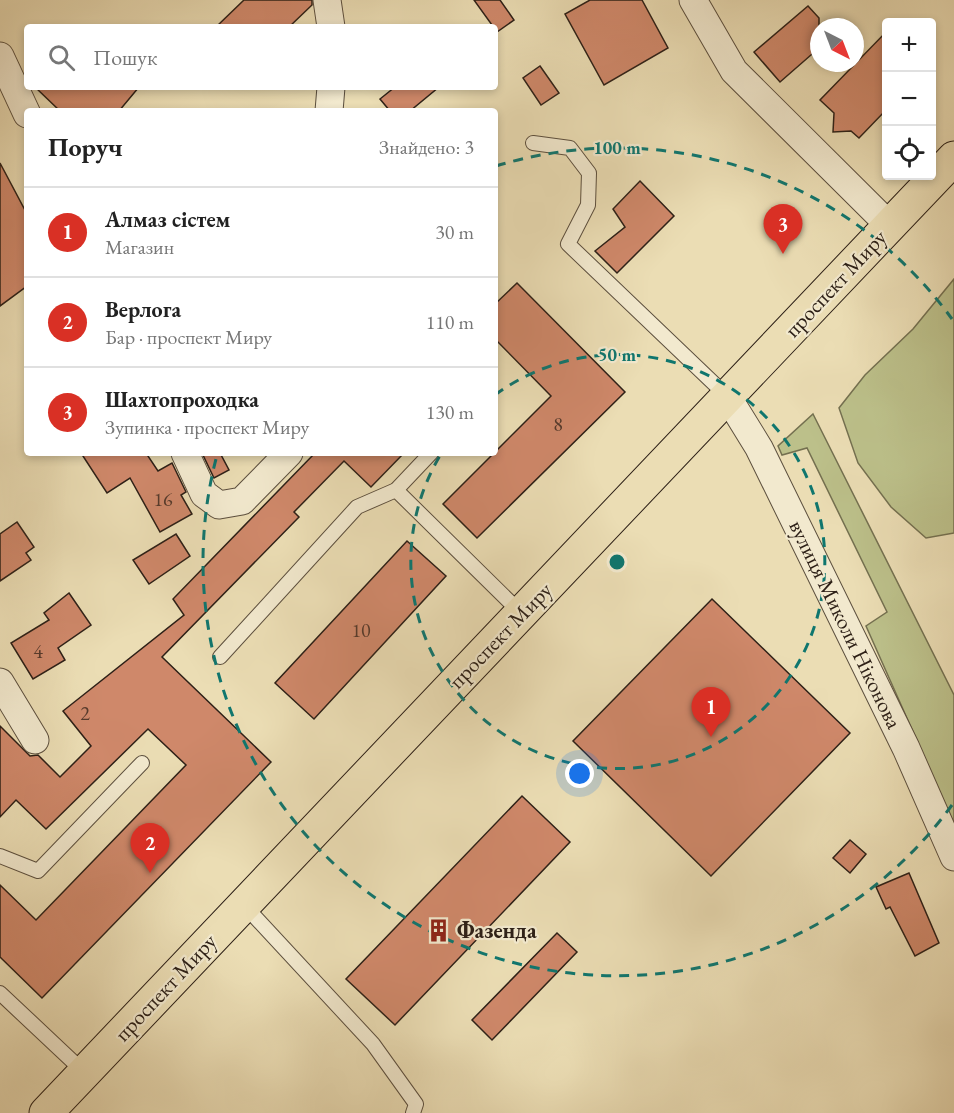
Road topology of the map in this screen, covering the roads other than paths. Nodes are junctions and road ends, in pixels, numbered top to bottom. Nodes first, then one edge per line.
1 (327, 0) edge
2 (693, 0) edge
3 (331, 24) edge
4 (0, 56) edge
5 (331, 90) edge
6 (24, 108) edge
7 (329, 108) edge
8 (533, 143) dead end
9 (954, 158) edge
10 (890, 225) junction
11 (728, 396) junction
12 (186, 456) edge
13 (287, 456) edge
14 (428, 456) edge
15 (396, 490) junction
16 (521, 613) junction
17 (220, 657) dead end
18 (0, 682) edge
19 (35, 740) dead end
20 (142, 763) dead end
21 (0, 856) edge
22 (954, 858) edge
23 (243, 904) junction
24 (0, 993) edge
25 (85, 1073) junction
26 (46, 1113) edge
27 (413, 1113) edge

1 - 3 street
2 - 10 street
4 - 6 street
5 - 7 street
8 - 11 lane
9 - 10 main road, проспект Миру
10 - 11 main road, проспект Миру
11 - 16 main road, проспект Миру
11 - 22 street, вулиця Миколи Ніконова
12 - 13 street
14 - 15 lane
15 - 16 lane
15 - 17 lane
16 - 23 main road, проспект Миру
18 - 19 street
20 - 21 lane
23 - 25 main road, проспект Миру
23 - 27 lane
24 - 25 lane
25 - 26 main road, проспект Миру

